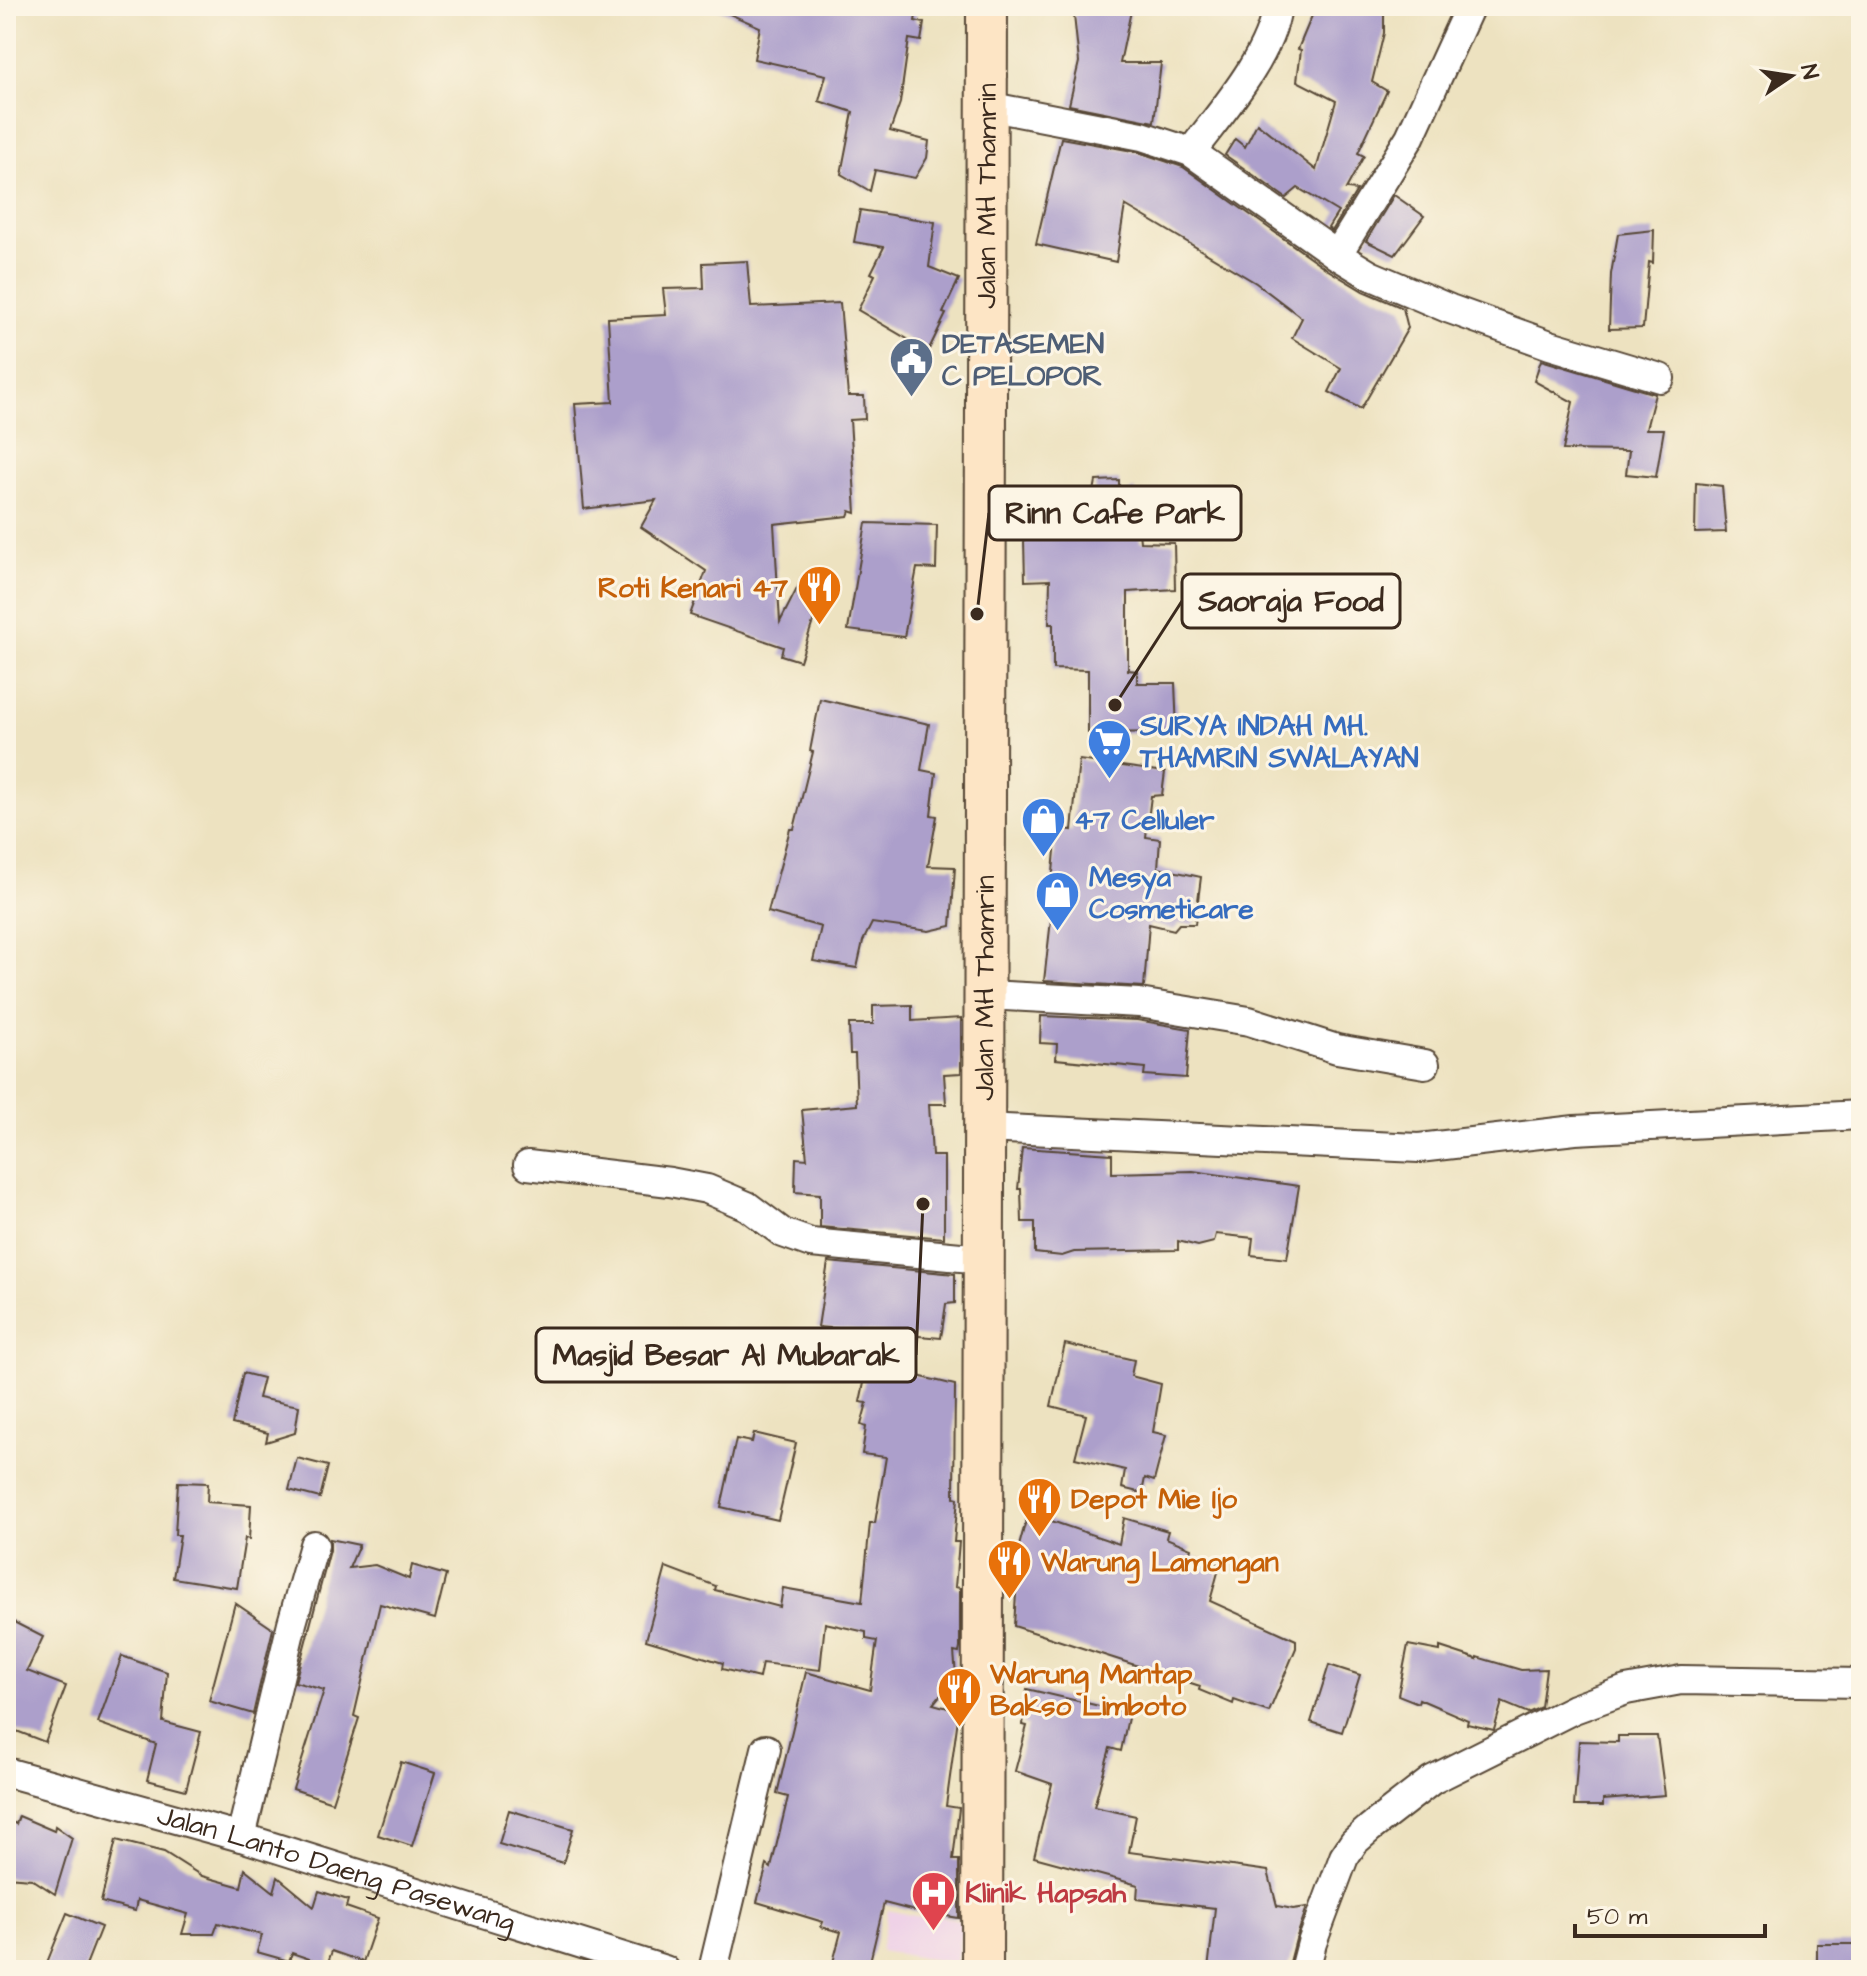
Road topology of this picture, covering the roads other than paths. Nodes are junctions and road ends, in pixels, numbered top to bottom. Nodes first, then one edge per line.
1 (987, 6) edge
2 (1277, 6) edge
3 (1470, 6) edge
4 (987, 106) junction
5 (1191, 152) junction
6 (1337, 255) junction
7 (1660, 378) dead end
8 (986, 995) junction
9 (1425, 1064) dead end
10 (1861, 1115) edge
11 (984, 1128) junction
12 (528, 1165) dead end
13 (982, 1259) junction
14 (314, 1545) dead end
15 (1861, 1683) edge
16 (766, 1749) dead end
17 (6, 1772) edge
18 (241, 1837) junction
19 (665, 1970) edge
20 (713, 1970) edge
21 (982, 1970) edge
22 (1305, 1970) edge

1 - 4 main road, Jalan MH Thamrin
2 - 5 street
3 - 6 street
4 - 5 street
4 - 8 main road, Jalan MH Thamrin
5 - 6 street
6 - 7 street
8 - 9 street
8 - 11 main road, Jalan MH Thamrin
10 - 11 street
11 - 13 main road, Jalan MH Thamrin
12 - 13 street
13 - 21 main road, Jalan MH Thamrin
14 - 18 street
15 - 22 street
16 - 20 street
17 - 18 street, Jalan Lanto Daeng Pasewang
18 - 19 street, Jalan Lanto Daeng Pasewang

